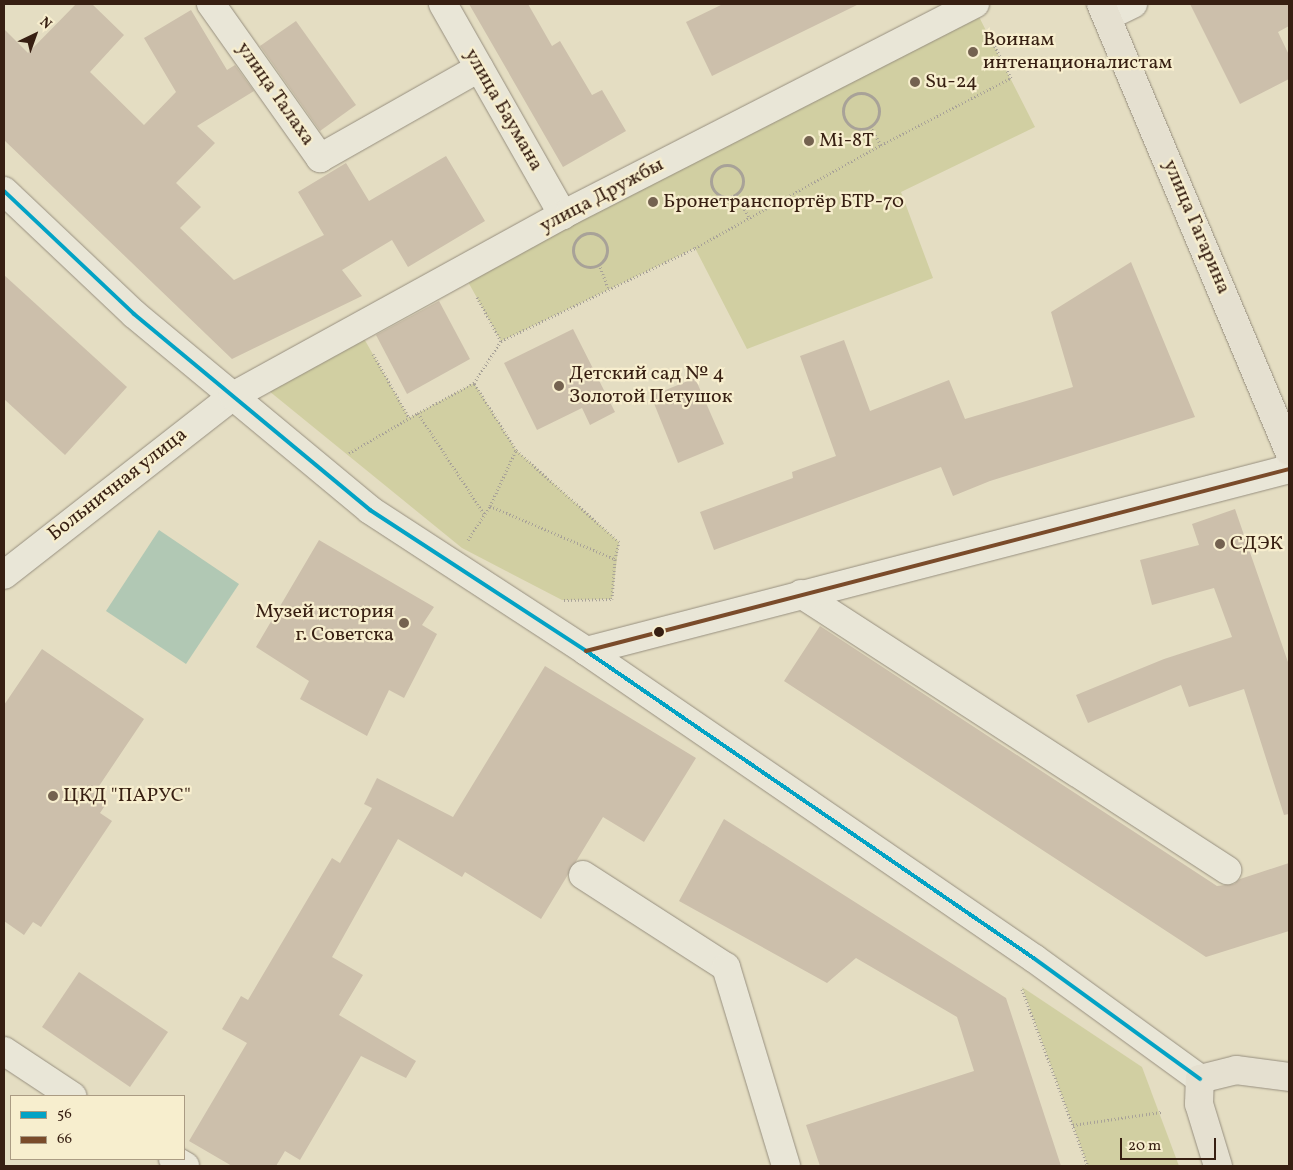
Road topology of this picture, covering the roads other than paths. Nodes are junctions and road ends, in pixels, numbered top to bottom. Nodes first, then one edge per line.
1 (211, 4) edge
2 (443, 4) edge
3 (974, 4) edge
4 (1134, 4) edge
5 (1104, 10) edge
6 (479, 68) junction
7 (4, 191) edge
8 (563, 215) junction
9 (233, 396) junction
10 (1289, 451) edge
11 (1289, 469) edge
12 (4, 575) edge
13 (801, 594) junction
14 (586, 651) junction
15 (1227, 870) dead end
16 (583, 875) dead end
17 (4, 1051) edge
18 (1289, 1077) edge
19 (1200, 1079) junction
20 (70, 1095) edge
21 (175, 1160) edge
22 (186, 1166) edge
23 (786, 1166) edge
24 (1218, 1166) edge

1 - 6 street, улица Талаха
2 - 6 street, улица Баумана
3 - 8 street, улица Дружбы
4 - 5 street
5 - 10 main road, улица Гагарина
6 - 8 street, улица Баумана
7 - 9 street
8 - 9 street, улица Дружбы
9 - 12 street, Больничная улица
9 - 14 street
11 - 13 street
13 - 14 street
13 - 15 street
14 - 19 street
16 - 23 street
17 - 20 street
18 - 19 main road
19 - 24 main road
21 - 22 street

